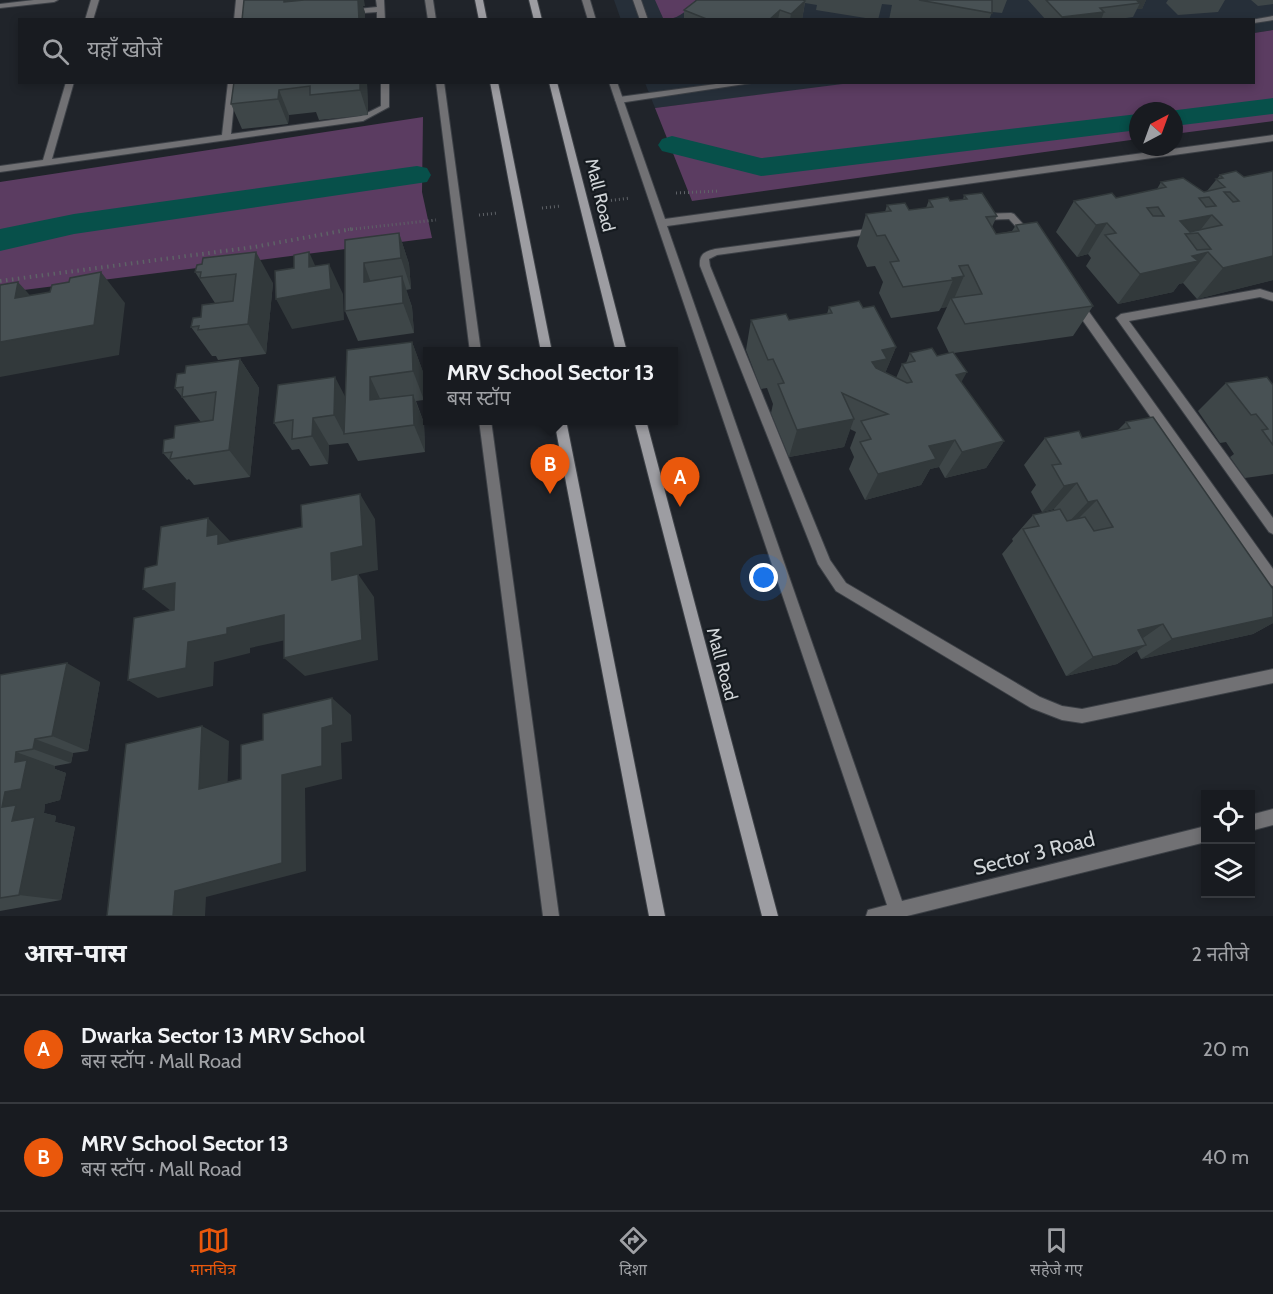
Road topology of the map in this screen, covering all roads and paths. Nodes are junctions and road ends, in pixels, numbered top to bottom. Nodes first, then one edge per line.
1 (54, 0) edge
2 (95, 0) edge
3 (240, 0) edge
4 (429, 0) edge
5 (479, 0) edge
6 (533, 0) edge
7 (586, 0) edge
8 (637, 0) edge
9 (381, 4) edge
10 (0, 6) edge
11 (337, 13) edge
12 (90, 18) edge
13 (238, 18) edge
14 (432, 18) edge
15 (483, 18) edge
16 (538, 18) edge
17 (591, 18) edge
18 (643, 18) edge
19 (1273, 18) edge
20 (1255, 21) edge
21 (69, 84) edge
22 (232, 84) edge
23 (385, 84) edge
24 (440, 84) edge
25 (494, 84) edge
26 (553, 84) edge
27 (614, 84) edge
28 (670, 84) edge
29 (738, 84) edge
30 (674, 92) junction
31 (619, 100) junction
32 (226, 137) junction
33 (1273, 138) edge
34 (47, 162) junction
35 (0, 169) edge
36 (652, 196) junction
37 (583, 203) junction
38 (519, 211) junction
39 (458, 218) junction
40 (962, 220) edge
41 (662, 223) junction
42 (892, 229) edge
43 (1036, 245) edge
44 (0, 281) edge
45 (1070, 293) edge
46 (1273, 297) edge
47 (475, 347) edge
48 (546, 347) edge
49 (621, 347) edge
50 (486, 425) edge
51 (561, 425) edge
52 (641, 425) edge
53 (1273, 528) edge
54 (1273, 580) edge
55 (1273, 676) edge
56 (1273, 818) edge
57 (1255, 822) edge
58 (1201, 835) edge
59 (898, 913) edge
60 (551, 916) edge
61 (657, 916) edge
62 (770, 916) edge
63 (874, 916) edge

1 - 10 street
2 - 12 street
3 - 13 street
4 - 14 street
5 - 15 main road
6 - 16 main road
7 - 17 street
8 - 18 street
9 - 11 street
19 - 20 street
21 - 34 street
22 - 32 street
23 - 32 street
24 - 39 street
25 - 38 main road
26 - 37 main road, Mall Road
27 - 31 street
28 - 30 street
29 - 30 street
30 - 31 street
31 - 36 street
32 - 34 street
33 - 41 street
34 - 35 street
36 - 37 path
36 - 41 street
37 - 38 path
37 - 49 main road, Mall Road
38 - 39 path
38 - 48 main road
39 - 44 path
39 - 47 street
40 - 43 street
41 - 59 street
42 - 55 street
45 - 54 street
46 - 53 street
50 - 60 street
51 - 61 main road
52 - 62 main road, Mall Road
56 - 57 street
58 - 59 street, Sector 3 Road
59 - 63 street, Sector 3 Road

